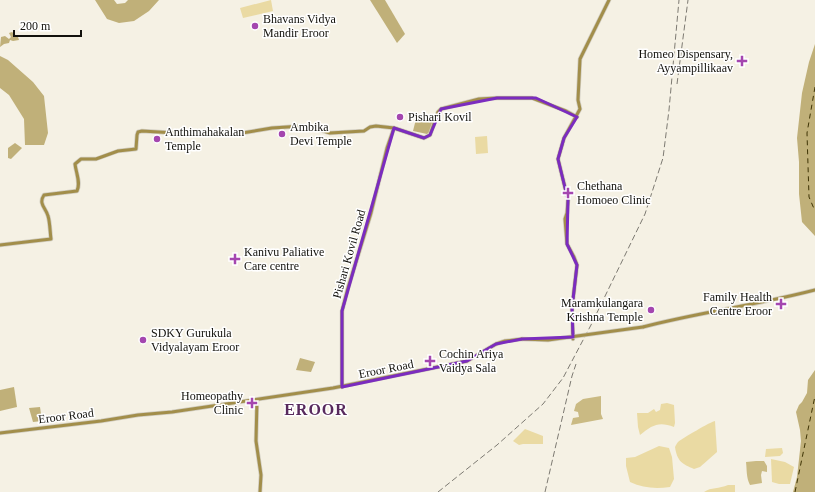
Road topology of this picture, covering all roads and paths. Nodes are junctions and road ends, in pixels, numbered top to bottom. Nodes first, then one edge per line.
1 (609, 0) edge
2 (577, 117) junction
3 (394, 128) junction
4 (0, 245) edge
5 (815, 290) edge
6 (573, 339) dead end
7 (342, 387) junction
8 (257, 400) junction
9 (0, 433) edge
10 (260, 492) edge

1 - 2 main road
2 - 3 main road
2 - 6 main road
3 - 4 main road
3 - 7 main road, Pishari Kovil Road
5 - 7 main road, Eroor Road, bridge
7 - 8 main road, Eroor Road
8 - 9 main road, Eroor Road
8 - 10 main road

